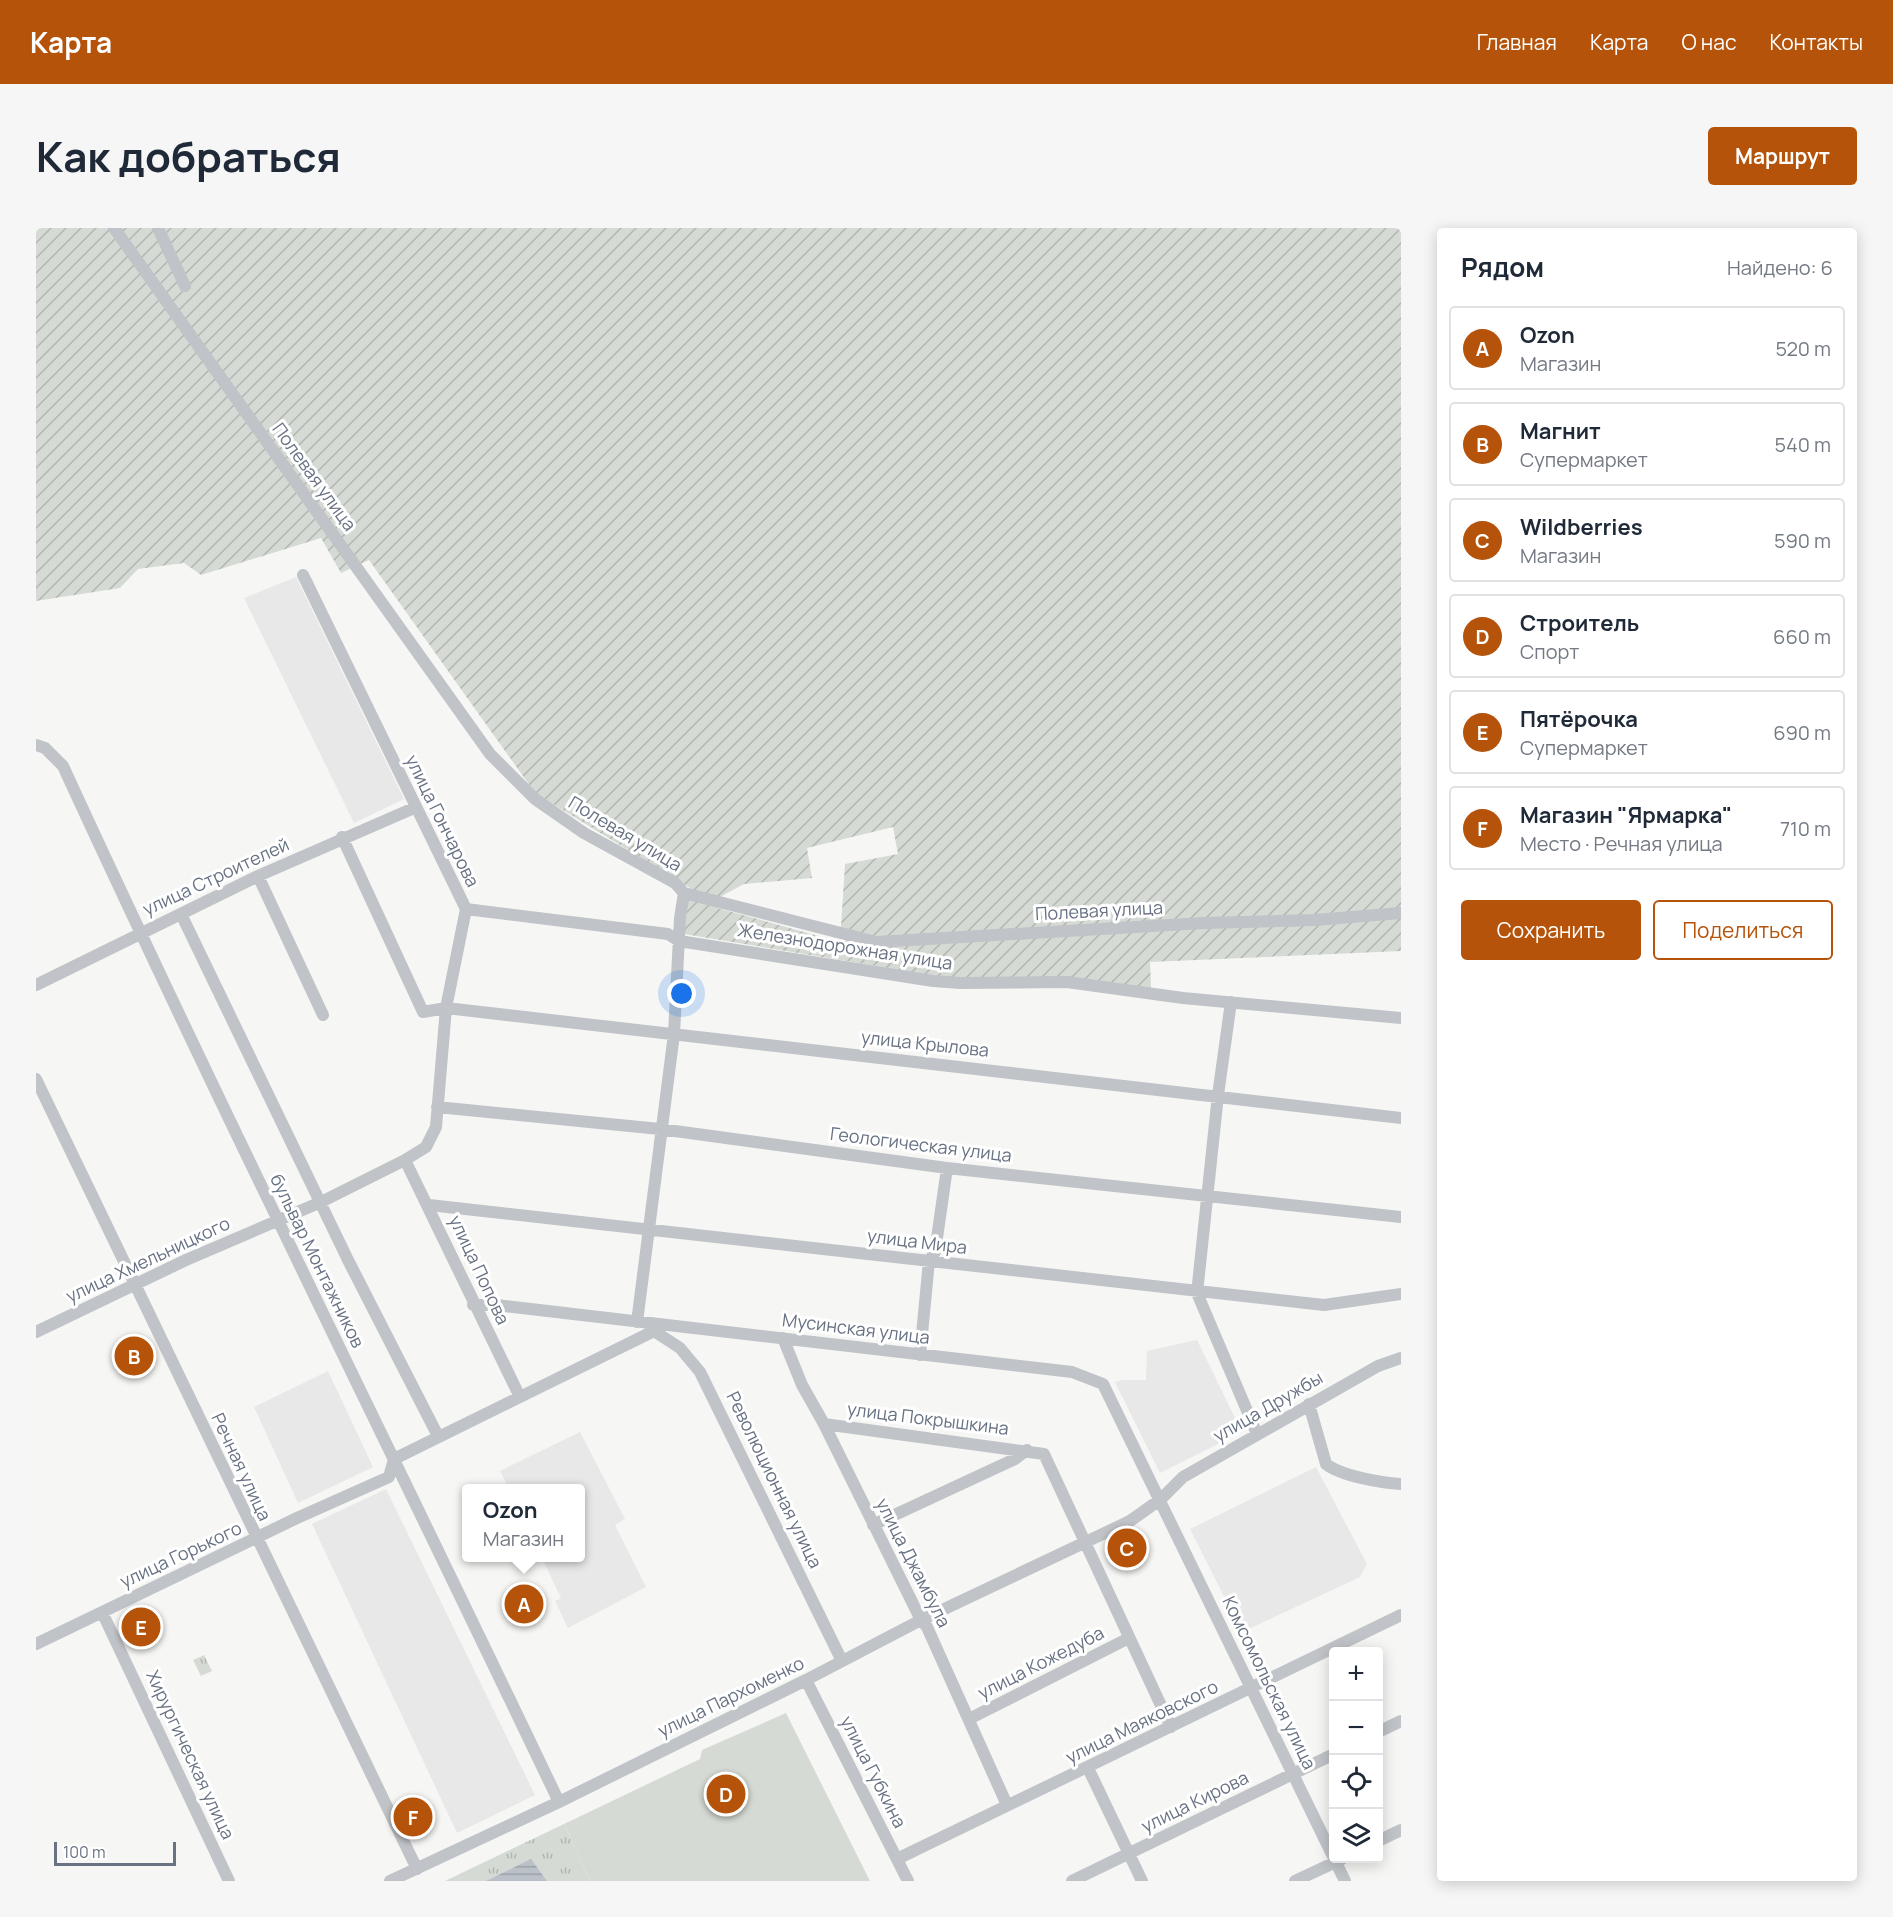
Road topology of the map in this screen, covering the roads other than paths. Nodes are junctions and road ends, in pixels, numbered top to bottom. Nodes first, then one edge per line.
1 (158, 228) edge
2 (120, 230) edge
3 (185, 286) dead end
4 (303, 575) dead end
5 (36, 745) edge
6 (414, 808) junction
7 (342, 837) junction
8 (258, 876) junction
9 (684, 893) junction
10 (466, 909) junction
11 (1401, 912) edge
12 (181, 914) junction
13 (140, 933) junction
14 (679, 941) junction
15 (36, 985) edge
16 (1231, 1002) junction
17 (446, 1008) junction
18 (323, 1016) dead end
19 (1401, 1018) edge
20 (674, 1034) junction
21 (36, 1080) edge
22 (1218, 1095) junction
23 (437, 1107) junction
24 (1401, 1118) edge
25 (660, 1129) junction
26 (405, 1160) junction
27 (947, 1168) junction
28 (1206, 1197) junction
29 (321, 1202) junction
30 (429, 1205) junction
31 (1401, 1218) edge
32 (277, 1222) junction
33 (647, 1227) junction
34 (929, 1261) junction
35 (134, 1285) junction
36 (1197, 1293) junction
37 (1401, 1294) edge
38 (474, 1305) junction
39 (637, 1322) junction
40 (656, 1328) junction
41 (36, 1332) edge
42 (783, 1338) junction
43 (920, 1355) junction
44 (1401, 1358) edge
45 (519, 1395) junction
46 (1309, 1404) junction
47 (824, 1424) junction
48 (1257, 1434) junction
49 (438, 1436) junction
50 (1027, 1450) junction
51 (394, 1458) junction
52 (1401, 1484) edge
53 (1161, 1499) junction
54 (873, 1525) junction
55 (256, 1540) junction
56 (1086, 1542) junction
57 (102, 1612) junction
58 (1401, 1615) edge
59 (921, 1620) junction
60 (1129, 1638) junction
61 (37, 1642) edge
62 (842, 1661) junction
63 (806, 1680) junction
64 (1252, 1689) junction
65 (969, 1719) junction
66 (1401, 1721) edge
67 (1171, 1727) junction
68 (1383, 1730) edge
69 (1332, 1755) edge
70 (1089, 1768) junction
71 (1293, 1774) junction
72 (559, 1802) junction
73 (1007, 1805) junction
74 (1401, 1830) edge
75 (1383, 1839) edge
76 (1329, 1841) edge
77 (1130, 1854) junction
78 (897, 1859) junction
79 (1333, 1863) edge
80 (1340, 1863) edge
81 (417, 1869) junction
82 (229, 1881) edge
83 (390, 1881) edge
84 (908, 1881) edge
85 (1072, 1881) edge
86 (1142, 1881) edge
87 (1295, 1881) edge
88 (1345, 1881) edge

1 - 3 street
2 - 9 street, Полевая улица
4 - 6 street, улица Гончарова
5 - 13 street, бульвар Монтажников
6 - 7 street, улица Строителей
6 - 10 street, улица Гончарова
7 - 8 street, улица Строителей
7 - 17 street, улица Крылова
8 - 12 street, улица Строителей
8 - 18 street
9 - 11 street, Полевая улица
9 - 14 street
10 - 14 street, Железнодорожная улица
10 - 17 street, улица Гончарова
12 - 13 street, улица Строителей
12 - 29 street
13 - 15 street, улица Строителей
13 - 32 street, бульвар Монтажников
14 - 16 street, Железнодорожная улица
14 - 20 street
16 - 19 street, Железнодорожная улица
16 - 22 street
17 - 20 street, улица Крылова
17 - 23 street, улица Гончарова
20 - 22 street, улица Крылова
20 - 25 street
21 - 35 street, Речная улица
22 - 24 street, улица Крылова
22 - 28 street
23 - 25 street, Геологическая улица
23 - 26 street, улица Гончарова
25 - 27 street, Геологическая улица
25 - 33 street
26 - 29 street, улица Гончарова
26 - 30 street, улица Попова
27 - 28 street, Геологическая улица
27 - 34 street
28 - 31 street, Геологическая улица
28 - 36 street
29 - 32 street, улица Гончарова
29 - 49 street
30 - 33 street, улица Мира
30 - 38 street, улица Попова
32 - 35 street, улица Хмельницкого
32 - 51 street, бульвар Монтажников
33 - 34 street, улица Мира
33 - 39 street
34 - 36 street, улица Мира
34 - 43 street
35 - 41 street, улица Хмельницкого
35 - 55 street, Речная улица
36 - 37 street, улица Мира
36 - 48 street
38 - 39 street, Мусинская улица
38 - 45 street, улица Попова
39 - 40 street, Мусинская улица
40 - 42 street, Мусинская улица
40 - 45 street
40 - 62 street, Революционная улица
42 - 43 street, Мусинская улица
42 - 47 street, улица Джамбула
43 - 53 street, Мусинская улица
44 - 46 street, улица Дружбы
45 - 49 street
46 - 48 street, улица Дружбы
46 - 52 street
47 - 50 street, улица Покрышкина
47 - 54 street, улица Джамбула
48 - 53 street, улица Дружбы
49 - 51 street
50 - 54 street, улица Покрышкина
50 - 56 street, улица Покрышкина
51 - 55 street, улица Горького
51 - 72 street, бульвар Монтажников
53 - 56 street, улица Дружбы
53 - 64 street, Комсомольская улица
54 - 59 street, улица Джамбула
55 - 57 street, улица Горького
55 - 81 street, Речная улица
56 - 59 street, улица Пархоменко
56 - 60 street
57 - 61 street, улица Горького
57 - 82 street, Хирургическая улица
58 - 64 street, улица Маяковского
59 - 62 street, улица Пархоменко
59 - 65 street, улица Джамбула
60 - 65 street, улица Кожедуба
60 - 67 street
62 - 63 street, улица Пархоменко
63 - 72 street, улица Пархоменко
63 - 78 street, улица Губкина
64 - 67 street, улица Маяковского
64 - 71 street, Комсомольская улица
65 - 73 street, улица Джамбула
66 - 68 street
67 - 70 street, улица Маяковского
69 - 71 street, улица Кирова
70 - 73 street, улица Маяковского
70 - 77 street
71 - 76 street, Комсомольская улица
71 - 77 street, улица Кирова
72 - 81 street, улица Пархоменко
73 - 78 street, улица Маяковского
74 - 75 street
77 - 85 street, улица Кирова
77 - 86 street
78 - 84 street, улица Губкина
79 - 87 street
80 - 88 street, Комсомольская улица
81 - 83 street, улица Пархоменко

